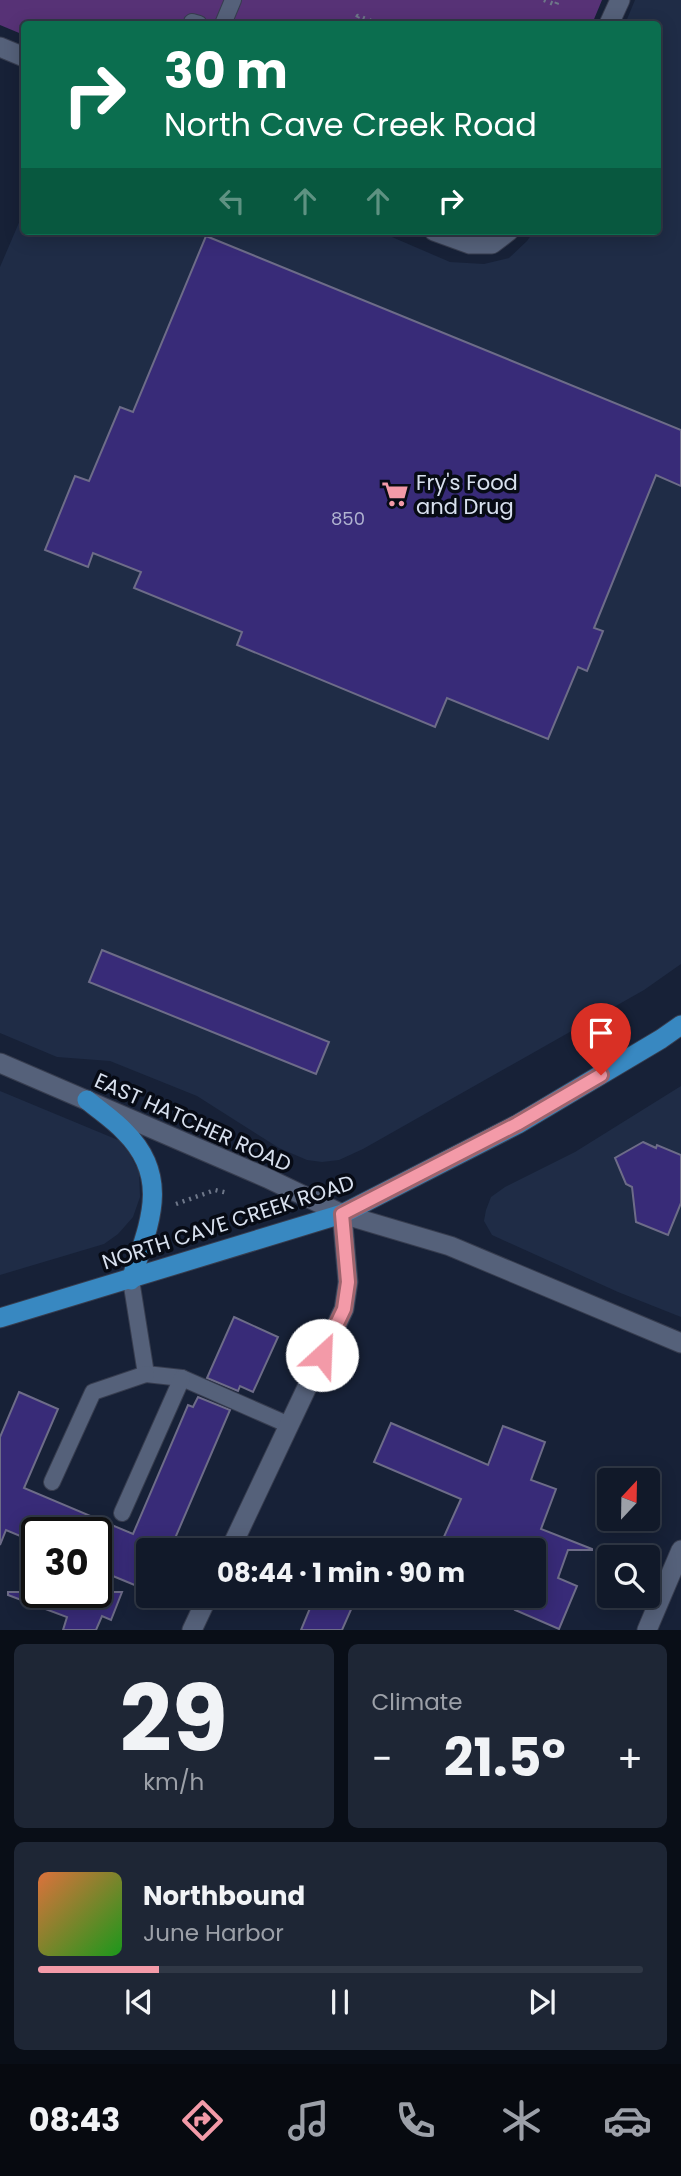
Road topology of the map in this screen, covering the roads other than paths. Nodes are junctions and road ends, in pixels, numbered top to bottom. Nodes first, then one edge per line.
1 (233, 0) edge
2 (620, 0) edge
3 (224, 21) edge
4 (610, 21) edge
5 (0, 47) edge
6 (21, 56) edge
7 (445, 235) edge
8 (504, 235) edge
9 (681, 1025) edge
10 (0, 1063) edge
11 (87, 1100) junction
12 (342, 1214) junction
13 (131, 1280) junction
14 (0, 1318) edge
15 (681, 1343) edge
16 (146, 1374) junction
17 (182, 1378) junction
18 (289, 1425) junction
19 (52, 1482) dead end
20 (122, 1513) dead end
21 (236, 1538) edge
22 (681, 1549) edge
23 (202, 1608) edge
24 (192, 1630) edge
25 (647, 1630) edge

1 - 3 lane
2 - 4 street
5 - 6 street
7 - 8 street
9 - 12 main road, NORTH CAVE CREEK ROAD
10 - 11 street, EAST HATCHER ROAD
11 - 12 street, EAST HATCHER ROAD
11 - 13 main road
12 - 13 main road, NORTH CAVE CREEK ROAD
12 - 15 street, EAST HATCHER ROAD
12 - 18 street
13 - 14 main road, NORTH CAVE CREEK ROAD
13 - 16 lane
16 - 17 lane
16 - 19 lane
17 - 18 lane
17 - 20 lane
18 - 21 street
22 - 25 street
23 - 24 street

